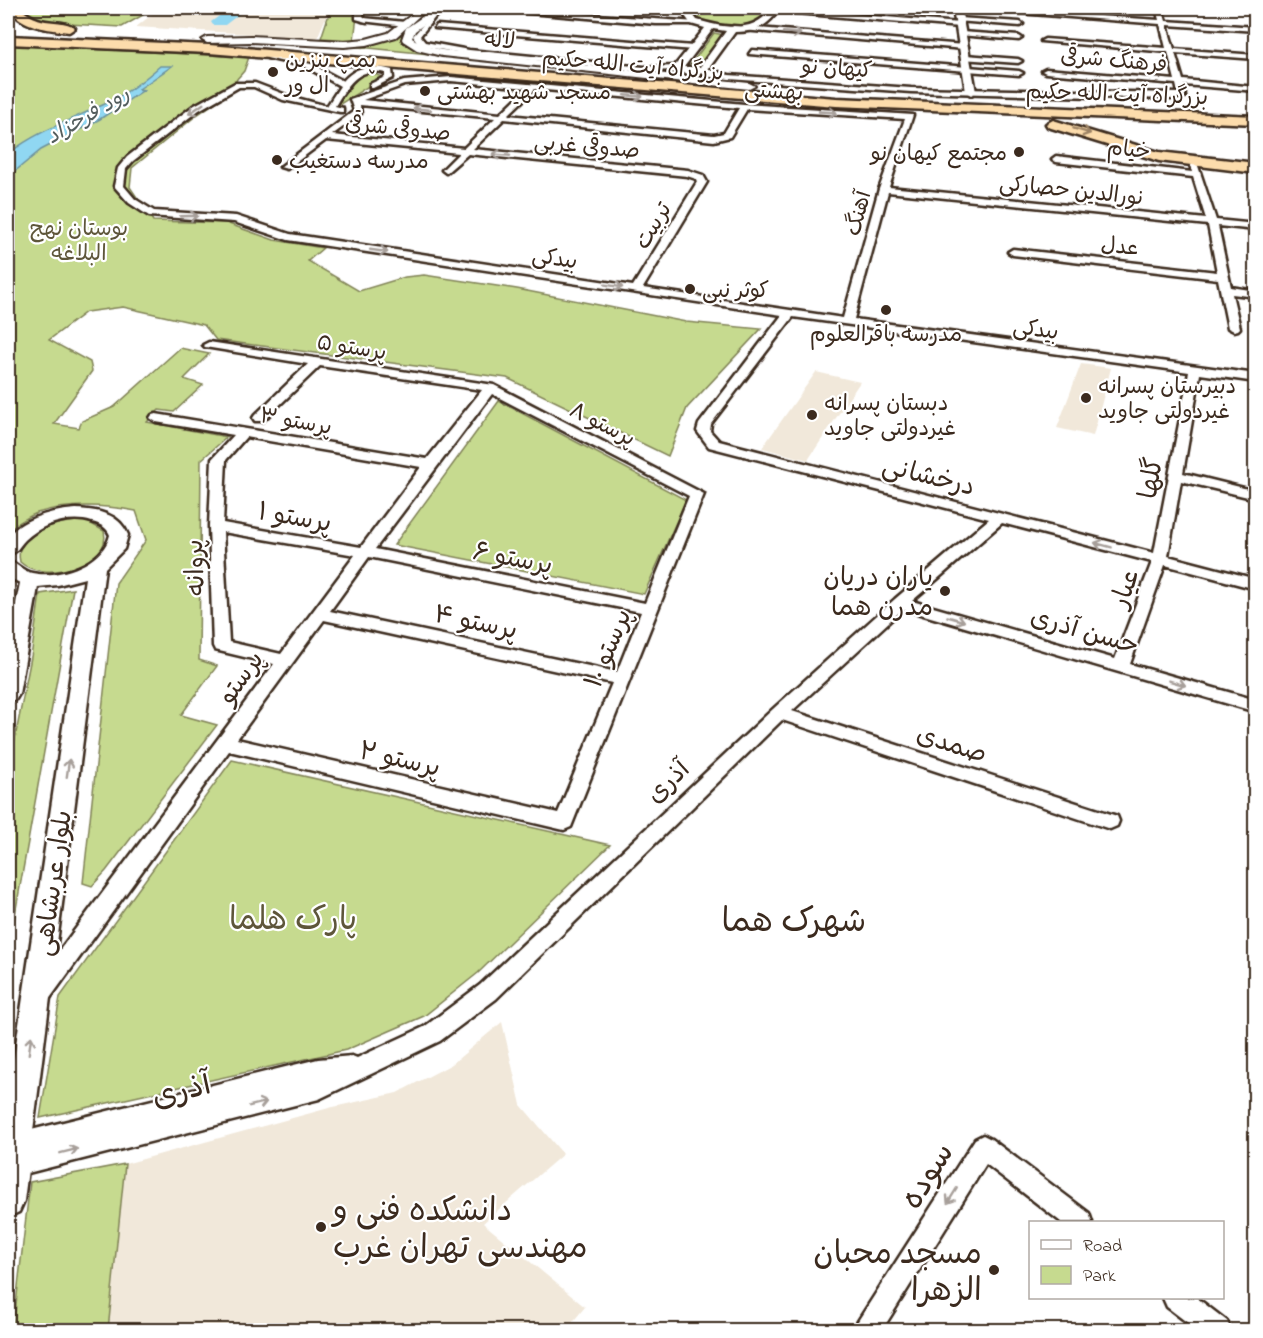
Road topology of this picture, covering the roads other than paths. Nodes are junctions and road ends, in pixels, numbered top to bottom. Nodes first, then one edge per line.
1 (15, 8) edge
2 (360, 8) edge
3 (425, 8) edge
4 (477, 8) edge
5 (696, 8) edge
6 (957, 8) edge
7 (1159, 8) edge
8 (439, 9) edge
9 (775, 9) edge
10 (364, 20) joint
11 (694, 22) junction
12 (1163, 22) junction
13 (405, 24) junction
14 (1020, 24) dead end
15 (711, 26) junction
16 (437, 27) dead end
17 (960, 27) junction
18 (733, 28) junction
19 (1256, 29) edge
20 (8, 32) edge
21 (127, 36) junction
22 (1019, 38) dead end
23 (8, 40) edge
24 (594, 40) junction
25 (1045, 41) dead end
26 (208, 44) junction
27 (587, 47) dead end
28 (693, 48) junction
29 (1170, 50) junction
30 (752, 52) dead end
31 (964, 52) junction
32 (580, 54) dead end
33 (1256, 57) edge
34 (1018, 61) dead end
35 (573, 62) junction
36 (678, 68) junction
37 (702, 70) junction
38 (968, 70) junction
39 (1046, 71) dead end
40 (1019, 73) dead end
41 (1178, 82) junction
42 (617, 84) junction
43 (344, 85) junction
44 (534, 86) junction
45 (372, 87) junction
46 (748, 87) junction
47 (1256, 89) edge
48 (971, 92) junction
49 (930, 98) junction
50 (353, 101) junction
51 (836, 102) junction
52 (1194, 103) dead end
53 (744, 106) junction
54 (331, 109) junction
55 (1256, 111) edge
56 (501, 117) junction
57 (909, 117) joint
58 (1256, 120) edge
59 (326, 137) junction
60 (465, 152) junction
61 (1056, 159) dead end
62 (284, 168) dead end
63 (1256, 168) edge
64 (446, 170) dead end
65 (702, 182) joint
66 (884, 189) junction
67 (1212, 223) junction
68 (1256, 228) edge
69 (1013, 252) dead end
70 (1223, 276) junction
71 (636, 290) junction
72 (1226, 290) junction
73 (1256, 294) edge
74 (790, 314) junction
75 (848, 322) junction
76 (1234, 328) dead end
77 (208, 345) dead end
78 (317, 362) junction
79 (1195, 370) junction
80 (1256, 378) edge
81 (490, 388) junction
82 (156, 418) dead end
83 (259, 418) dead end
84 (243, 433) junction
85 (430, 464) junction
86 (1175, 475) junction
87 (697, 494) joint
88 (1256, 495) edge
89 (999, 518) junction
90 (216, 526) junction
91 (8, 549) edge
92 (365, 552) junction
93 (1160, 559) junction
94 (96, 566) junction
95 (8, 567) edge
96 (30, 580) junction
97 (1256, 584) edge
98 (900, 603) junction
99 (651, 609) junction
100 (320, 614) junction
101 (285, 661) junction
102 (1121, 666) junction
103 (621, 679) junction
104 (9, 682) edge
105 (1256, 706) edge
106 (779, 713) junction
107 (225, 743) junction
108 (1110, 821) dead end
109 (564, 822) joint
110 (36, 1000) junction
111 (14, 1156) junction
112 (8, 1201) edge
113 (1079, 1221) edge
114 (1177, 1299) edge
115 (867, 1330) edge
116 (1218, 1330) edge

1 - 21 highway
2 - 10 street
3 - 13 main road
4 - 11 street
5 - 11 street
6 - 12 street
6 - 17 street
7 - 12 street
8 - 35 street
8 - 46 main road, لاله
9 - 17 street
9 - 18 street
10 - 13 street
11 - 15 street
12 - 19 street
12 - 29 street
13 - 26 main road
14 - 17 street
15 - 18 street
15 - 28 street
16 - 24 street
17 - 22 street
17 - 31 street
18 -> 31 street
18 - 37 street
20 - 21 highway, بزرگراه آیت الله حکیم
21 - 26 highway, بزرگراه آیت الله حکیم
23 - 26 highway, بزرگراه آیت الله حکیم
24 - 27 street
24 - 28 street
25 - 29 street
26 - 42 highway, بزرگراه آیت الله حکیم
26 - 43 street
26 - 46 highway, بزرگراه آیت الله حکیم
28 - 36 street
29 - 33 street
29 - 41 street
30 - 38 street
31 - 34 street
31 - 38 street
32 - 35 street
35 - 36 street
36 - 37 street
37 - 48 street, کیهان نو
38 - 40 street
38 - 48 street
39 - 41 street, فرهنگ شرقی
41 - 47 street, فرهنگ شرقی
41 - 48 street, کیهان نو
42 - 45 street
42 - 51 highway, بزرگراه آیت الله حکیم
43 - 45 street
43 - 54 street
44 - 50 street, بهشتی
44 -> 53 street, بهشتی
44 - 56 street
45 - 50 street
46 - 49 highway, بزرگراه آیت الله حکیم
49 - 52 highway
49 - 55 highway, بزرگراه آیت الله حکیم
50 - 54 street, بهشتی
56 -> 50 street
50 - 59 street
51 - 58 highway, بزرگراه آیت الله حکیم
51 -> 63 highway
53 - 56 street
53 -> 57 street, بهشتی
54 -> 71 street, بیدکی
56 - 60 street
57 - 66 street, آهنگ
59 - 60 street, صدوقی شرقی
59 - 62 street
60 - 64 street
65 -> 60 street, صدوقی غربی
61 - 67 street, خیام
65 - 71 street, تربیت
66 - 67 street, نورالدین حصارکی
66 - 75 street, آهنگ
67 - 68 street, نورالدین حصارکی
67 - 70 street
69 - 70 street, عدل
70 - 72 street
71 - 74 street, بیدکی
72 - 73 street
72 - 76 street
74 - 75 street, بیدکی
74 - 89 street, درخشانی
75 - 79 street, بیدکی
77 - 78 street, پرستو ۵
78 - 81 street, پرستو ۵
78 - 83 street
79 - 80 street, بیدکی
79 - 86 street, گلها
81 - 85 street, پرستو
81 - 87 street, پرستو ۸
82 - 84 street, پرستو ۳
84 - 85 street, پرستو ۳
84 - 90 street, پروانه
85 - 92 street, پرستو
86 - 88 street
86 - 93 street, گلها
87 - 99 street, پرستو ۱۰
93 -> 89 street, درخشانی
89 - 98 street, آذری
90 - 92 street, پرستو ۱
90 - 101 street, پروانه
91 - 94 street
92 - 99 street, پرستو ۶
92 - 100 street, پرستو
93 - 97 street, درخشانی
93 - 102 street, عیار
94 - 96 street
110 -> 94 street, بلوار عربشاهی
95 - 96 street
96 - 104 street
98 -> 102 street, حسن آذری
98 - 106 street, آذری
99 - 103 street, پرستو ۱۰
100 - 101 street, پرستو
100 - 103 street, پرستو ۴
101 - 107 street, پرستو
102 -> 105 street, حسن آذری
103 - 109 street, پرستو ۱۰
106 - 108 street, صمدی
106 - 111 street, آذری
107 - 109 street, پرستو ۲
107 - 110 street, پرستو
111 -> 110 street, بلوار عربشاهی
111 - 112 street, بلوار عربشاهی
113 -> 115 street, سوده
114 - 116 street

